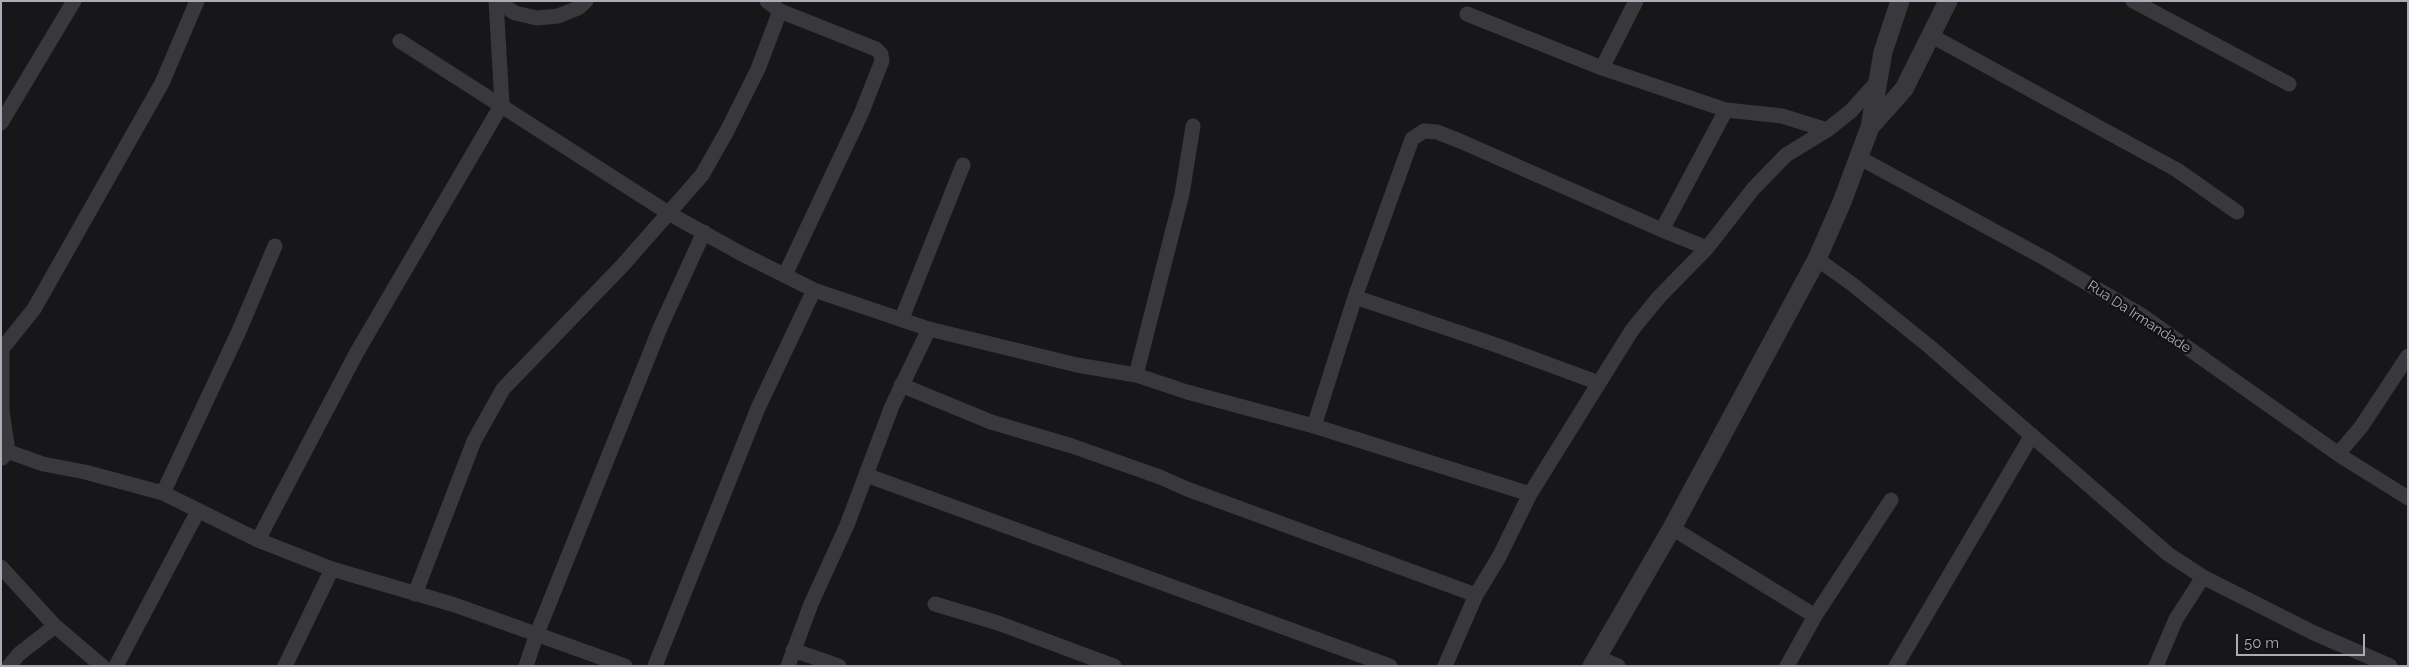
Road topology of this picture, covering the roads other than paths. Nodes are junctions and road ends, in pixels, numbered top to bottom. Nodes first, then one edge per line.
1 (74, 1) edge
2 (197, 1) edge
3 (496, 1) edge
4 (586, 1) edge
5 (767, 1) edge
6 (1636, 1) edge
7 (1900, 1) edge
8 (1948, 1) edge
9 (2133, 1) edge
10 (780, 11) junction
11 (1467, 14) dead end
12 (1930, 35) junction
13 (400, 41) dead end
14 (1602, 68) junction
15 (1876, 83) junction
16 (2289, 84) dead end
17 (502, 104) junction
18 (1726, 110) junction
19 (1, 123) edge
20 (1193, 126) dead end
21 (1870, 127) junction
22 (1827, 130) junction
23 (1858, 157) junction
24 (963, 165) dead end
25 (2237, 212) dead end
26 (670, 214) junction
27 (1662, 230) junction
28 (704, 232) junction
29 (275, 246) dead end
30 (1707, 248) junction
31 (1817, 259) junction
32 (784, 275) junction
33 (814, 290) junction
34 (1355, 296) junction
35 (902, 318) junction
36 (929, 329) junction
37 (2, 350) edge
38 (2408, 356) edge
39 (1136, 375) junction
40 (1599, 383) junction
41 (901, 385) junction
42 (1314, 426) junction
43 (2032, 435) junction
44 (3, 453) edge
45 (2338, 454) junction
46 (866, 475) junction
47 (162, 493) junction
48 (1530, 494) junction
49 (2408, 498) edge
50 (1892, 500) dead end
51 (198, 511) junction
52 (1672, 528) junction
53 (258, 540) junction
54 (1, 567) edge
55 (332, 569) junction
56 (2203, 578) junction
57 (415, 594) junction
58 (1476, 595) junction
59 (935, 604) dead end
60 (1815, 616) junction
61 (55, 626) junction
62 (536, 636) junction
63 (793, 650) junction
64 (1594, 661) edge
65 (9, 666) edge
66 (102, 666) edge
67 (116, 666) edge
68 (286, 666) edge
69 (526, 666) edge
70 (625, 666) edge
71 (656, 666) edge
72 (788, 666) edge
73 (838, 666) edge
74 (1114, 666) edge
75 (1390, 666) edge
76 (1445, 666) edge
77 (1618, 666) edge
78 (1787, 666) edge
79 (1896, 666) edge
80 (2156, 666) edge
81 (2390, 666) edge

1 - 19 street
2 - 37 street
3 - 4 street
3 - 17 street
5 - 10 street
6 - 14 street
7 - 15 street
8 - 12 street
9 - 16 street
10 - 26 street
10 - 32 street
11 - 14 street
12 - 21 street
12 - 25 street
13 - 17 street
14 - 18 street
15 - 21 street
15 - 22 street
17 - 26 street
17 - 53 street
18 - 22 street
18 - 27 street
20 - 39 street
21 - 23 street
22 - 30 street
23 - 31 street
23 - 45 street, Rua Da Irmandade
24 - 35 street
26 - 28 street
26 - 57 street
27 - 30 street
27 - 34 street
28 - 32 street
28 - 62 street
29 - 47 street
30 - 40 street
31 - 43 street
31 - 52 street
32 - 33 street
33 - 35 street
33 - 71 street
34 - 40 street
34 - 42 street
35 - 36 street
36 - 39 street
36 - 41 street
37 - 44 street
38 - 45 street
39 - 42 street
40 - 48 street
41 - 46 street
41 - 58 street
42 - 48 street
43 - 56 street
43 - 79 street
44 - 47 street
45 - 49 street, Rua Da Irmandade
46 - 63 street
46 - 75 street
47 - 51 street
48 - 58 street
50 - 60 street
51 - 53 street
51 - 67 street
52 - 60 street
52 - 64 street
53 - 55 street
54 - 61 street
55 - 57 street
55 - 68 street
56 - 80 street
56 - 81 street
57 - 62 street
58 - 76 street
59 - 74 street
60 - 78 street
61 - 65 street
61 - 66 street
62 - 69 street
62 - 70 street
63 - 72 street
63 - 73 street
64 - 77 street

